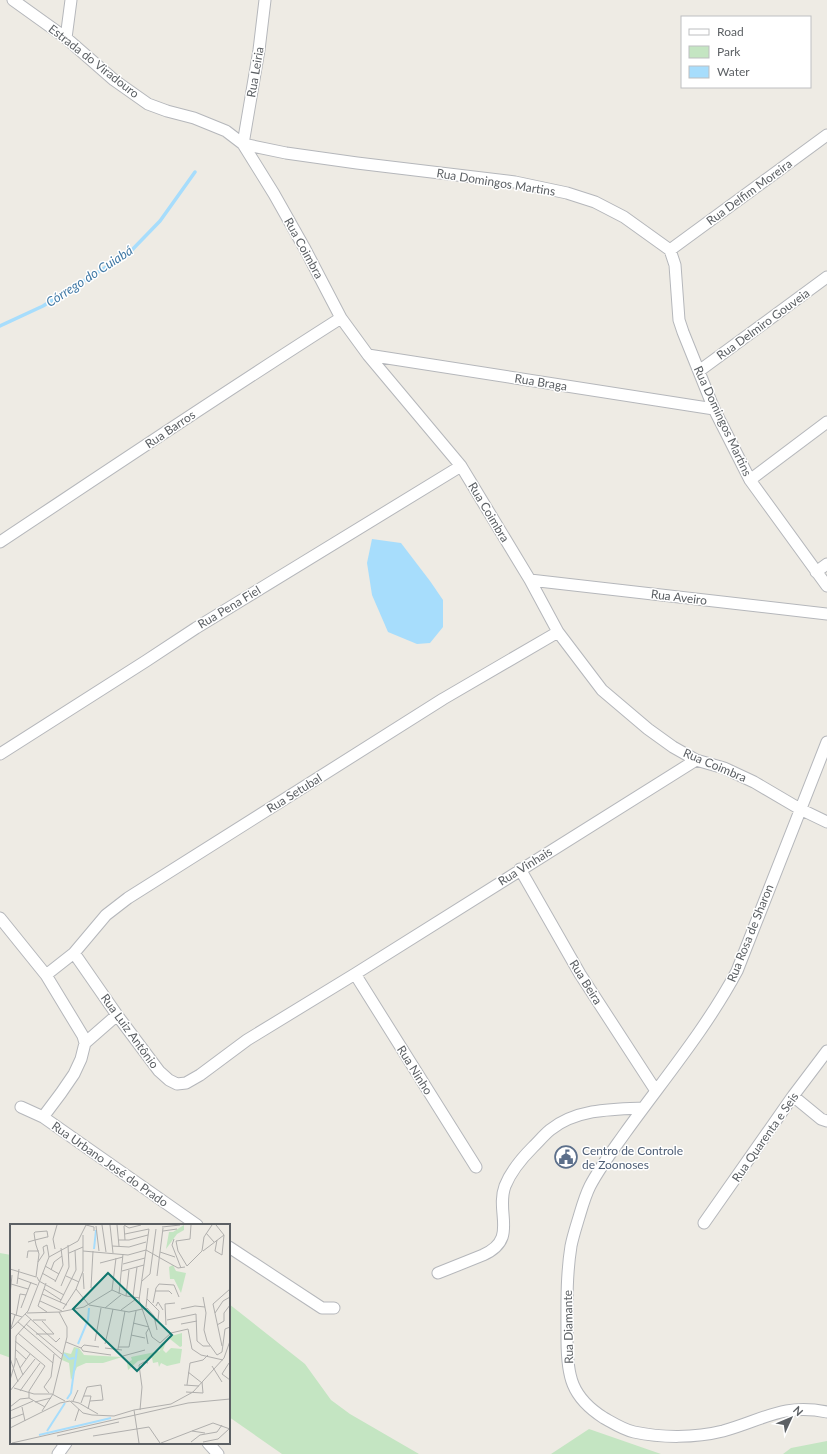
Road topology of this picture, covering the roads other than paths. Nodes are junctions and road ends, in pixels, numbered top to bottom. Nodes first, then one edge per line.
1 (13, 0) edge
2 (71, 0) edge
3 (265, 0) edge
4 (66, 38) junction
5 (827, 135) edge
6 (243, 144) junction
7 (670, 250) junction
8 (827, 277) edge
9 (341, 318) junction
10 (368, 355) junction
11 (699, 371) junction
12 (714, 409) junction
13 (827, 422) edge
14 (461, 466) junction
15 (750, 480) junction
16 (0, 542) edge
17 (827, 564) edge
18 (816, 572) junction
19 (530, 580) junction
20 (827, 586) edge
21 (827, 614) edge
22 (558, 632) junction
23 (827, 742) edge
24 (0, 754) edge
25 (696, 760) junction
26 (800, 808) junction
27 (827, 822) edge
28 (520, 869) junction
29 (0, 918) edge
30 (74, 953) junction
31 (355, 974) junction
32 (46, 975) junction
33 (117, 1014) junction
34 (85, 1043) junction
35 (827, 1051) edge
36 (200, 1075) joint
37 (656, 1091) junction
38 (793, 1096) junction
39 (21, 1107) dead end
40 (643, 1108) junction
41 (43, 1118) junction
42 (827, 1121) edge
43 (476, 1167) dead end
44 (704, 1223) dead end
45 (196, 1224) edge
46 (230, 1248) edge
47 (438, 1273) dead end
48 (334, 1308) dead end
49 (827, 1412) edge
50 (65, 1444) edge
51 (209, 1444) edge
52 (58, 1454) edge
53 (218, 1454) edge

1 - 4 street, Estrada do Viradouro
2 - 4 street
3 - 6 street, Rua Leiria
4 - 6 street, Estrada do Viradouro
5 - 7 street, Rua Delfim Moreira
6 - 7 street, Rua Domingos Martins
6 - 9 street, Rua Coimbra
7 - 11 street, Rua Domingos Martins
8 - 11 street, Rua Delmiro Gouveia
9 - 10 street, Rua Coimbra
9 - 16 street, Rua Barros
10 - 12 street, Rua Braga
10 - 14 street, Rua Coimbra
11 - 12 street, Rua Domingos Martins
12 - 15 street, Rua Domingos Martins
13 - 15 street
14 - 19 street, Rua Coimbra
14 - 24 street, Rua Pena Fiel
15 - 18 street, Rua Domingos Martins
17 - 18 street
18 - 20 street, Rua Domingos Martins
19 - 21 street, Rua Aveiro
19 - 22 street, Rua Coimbra
22 - 25 street, Rua Coimbra
22 - 30 street, Rua Setubal
23 - 26 street, Rua Rosa de Sharon
25 - 26 street, Rua Coimbra
25 - 28 street, Rua Vinhais
26 - 27 street
26 - 37 street, Rua Rosa de Sharon
28 - 31 street, Rua Vinhais
28 - 37 street, Rua Beira
29 - 32 street
30 - 32 street, Rua Setubal
30 - 33 street, Rua Luiz Antônio
31 - 36 street, Rua Vinhais
31 - 43 street, Rua Ninho
32 - 34 street
33 - 34 street
33 - 36 street, Rua Luiz Antônio
34 - 41 street
35 - 38 street, Rua Quarenta e Seis
37 - 40 street, Rua Rosa de Sharon
38 - 42 street
38 - 44 street, Rua Quarenta e Seis
39 - 41 street, Rua Urbano José do Prado
40 - 47 street
40 - 49 street, Rua Diamante
41 - 45 street, Rua Urbano José do Prado
46 - 48 street
50 - 52 street
51 - 53 street

